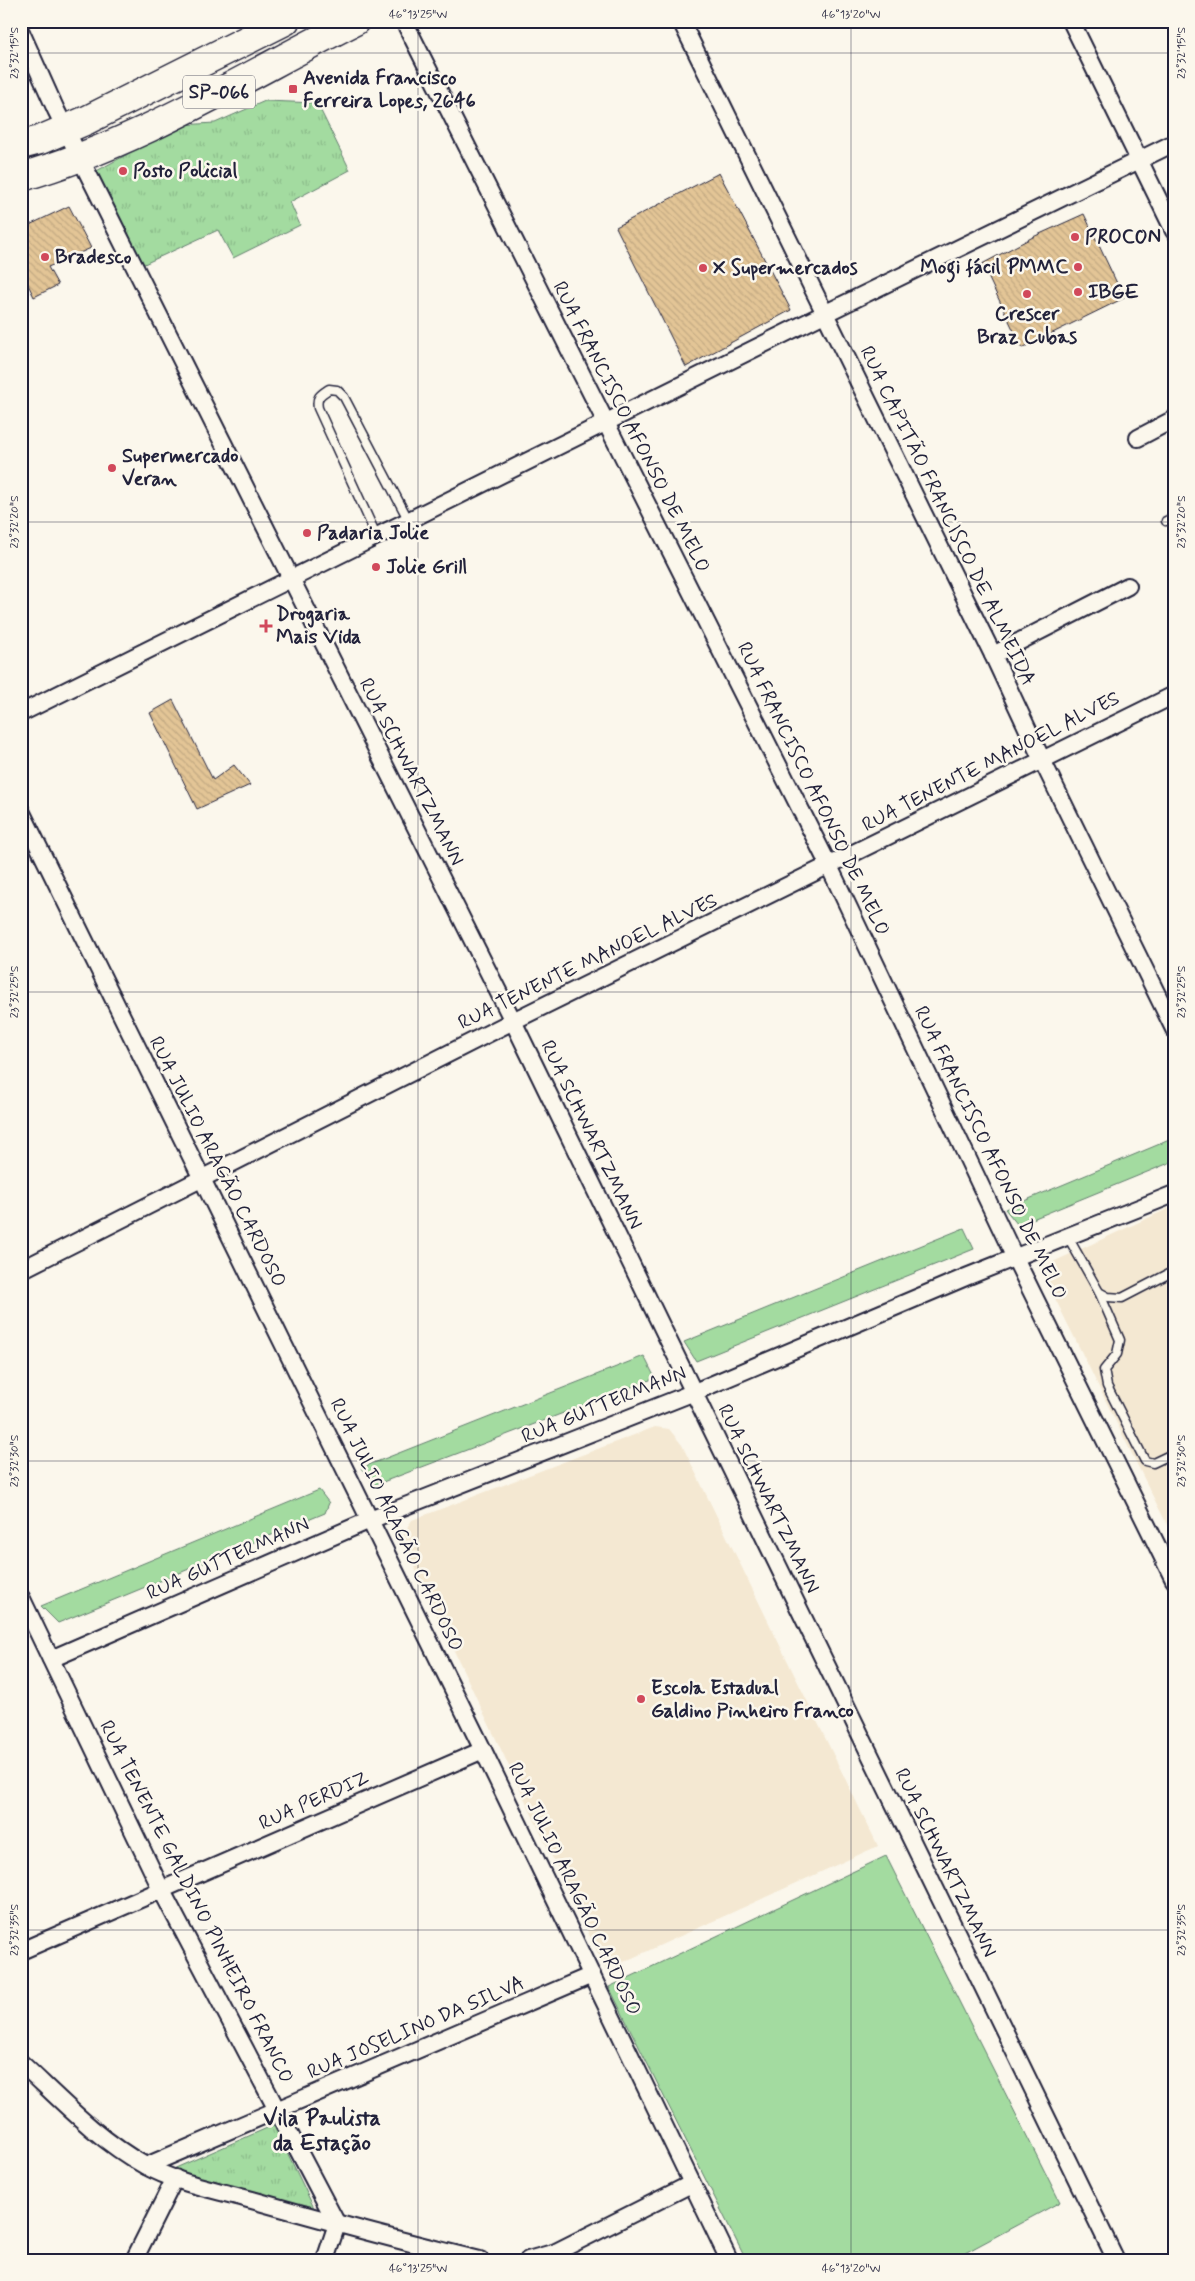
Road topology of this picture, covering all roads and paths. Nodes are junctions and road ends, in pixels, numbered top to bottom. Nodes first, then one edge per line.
1 (285, 21) edge
2 (355, 21) edge
3 (404, 21) edge
4 (681, 21) edge
5 (1071, 21) edge
6 (21, 32) edge
7 (66, 129) junction
8 (1174, 142) edge
9 (21, 146) edge
10 (80, 158) junction
11 (1140, 159) junction
12 (21, 177) edge
13 (1174, 231) edge
14 (824, 314) junction
15 (1174, 419) edge
16 (605, 423) junction
17 (1138, 438) dead end
18 (409, 521) junction
19 (378, 537) junction
20 (291, 580) junction
21 (1128, 586) dead end
22 (993, 655) junction
23 (1174, 695) edge
24 (21, 713) edge
25 (1042, 760) junction
26 (21, 811) edge
27 (829, 866) junction
28 (513, 1022) junction
29 (1174, 1029) edge
30 (203, 1178) junction
31 (1174, 1194) edge
32 (1068, 1237) junction
33 (1016, 1258) junction
34 (21, 1270) edge
35 (1174, 1271) edge
36 (1099, 1292) junction
37 (692, 1393) junction
38 (1174, 1453) edge
39 (370, 1520) junction
40 (1174, 1580) edge
41 (21, 1597) edge
42 (51, 1659) junction
43 (483, 1750) junction
44 (162, 1890) junction
45 (21, 1951) edge
46 (592, 1975) junction
47 (21, 2063) edge
48 (278, 2111) junction
49 (146, 2166) junction
50 (175, 2178) junction
51 (691, 2184) junction
52 (337, 2224) junction
53 (534, 2259) edge
54 (134, 2260) edge
55 (325, 2260) edge
56 (479, 2260) edge
57 (729, 2260) edge
58 (1116, 2260) edge

1 - 7 highway, SP-066
2 - 10 highway, SP-066
3 - 16 street, RUA FRANCISCO AFONSO DE MELO
4 - 14 street, RUA CAPITÃO FRANCISCO DE ALMEIDA
5 - 11 street
6 - 7 street, RUA SCHWARTZMANN
7 - 9 highway, SP-066
7 - 10 street, RUA SCHWARTZMANN
8 - 11 street
10 - 12 highway, SP-066
10 - 20 street, RUA SCHWARTZMANN
11 - 13 street
11 - 14 street
14 - 16 street
14 - 22 street, RUA CAPITÃO FRANCISCO DE ALMEIDA
15 - 17 street
16 - 18 street
16 - 27 street, RUA FRANCISCO AFONSO DE MELO
18 - 19 street
18 - 19 lane
19 - 20 street
20 - 24 street
20 - 28 street, RUA SCHWARTZMANN
21 - 22 street
22 - 25 street, RUA CAPITÃO FRANCISCO DE ALMEIDA
23 - 25 street, RUA TENENTE MANOEL ALVES
25 - 27 street, RUA TENENTE MANOEL ALVES
25 - 29 street, RUA CAPITÃO FRANCISCO DE ALMEIDA
26 - 30 street, RUA JULIO ARAGÃO CARDOSO
27 - 28 street, RUA TENENTE MANOEL ALVES
27 - 33 street, RUA FRANCISCO AFONSO DE MELO
28 - 30 street, RUA TENENTE MANOEL ALVES
28 - 37 street, RUA SCHWARTZMANN
30 - 34 street, RUA TENENTE MANOEL ALVES
30 - 39 street, RUA JULIO ARAGÃO CARDOSO
31 - 32 street, RUA GUTTERMANN
32 - 33 street, RUA GUTTERMANN
32 - 36 lane
33 - 37 street, RUA GUTTERMANN
33 - 40 street, RUA FRANCISCO AFONSO DE MELO
35 - 36 lane
36 - 38 lane
37 - 39 street, RUA GUTTERMANN
37 - 58 street, RUA SCHWARTZMANN
39 - 42 street, RUA GUTTERMANN
39 - 43 street, RUA JULIO ARAGÃO CARDOSO
41 - 42 street, RUA TENENTE GALDINO PINHEIRO FRANCO
42 - 44 street, RUA TENENTE GALDINO PINHEIRO FRANCO
43 - 44 street, RUA PERDIZ
43 - 46 street, RUA JULIO ARAGÃO CARDOSO
44 - 45 street, RUA PERDIZ
44 - 48 street, RUA TENENTE GALDINO PINHEIRO FRANCO
46 - 48 street, RUA JOSELINO DA SILVA
46 - 51 street, RUA JULIO ARAGÃO CARDOSO
47 - 49 street
48 - 49 street, RUA JOSELINO DA SILVA
48 - 52 street, RUA TENENTE GALDINO PINHEIRO FRANCO
49 - 50 street
50 - 52 street
50 - 54 street
51 - 53 street
51 - 57 street, RUA JULIO ARAGÃO CARDOSO
52 - 55 street
52 - 56 street

